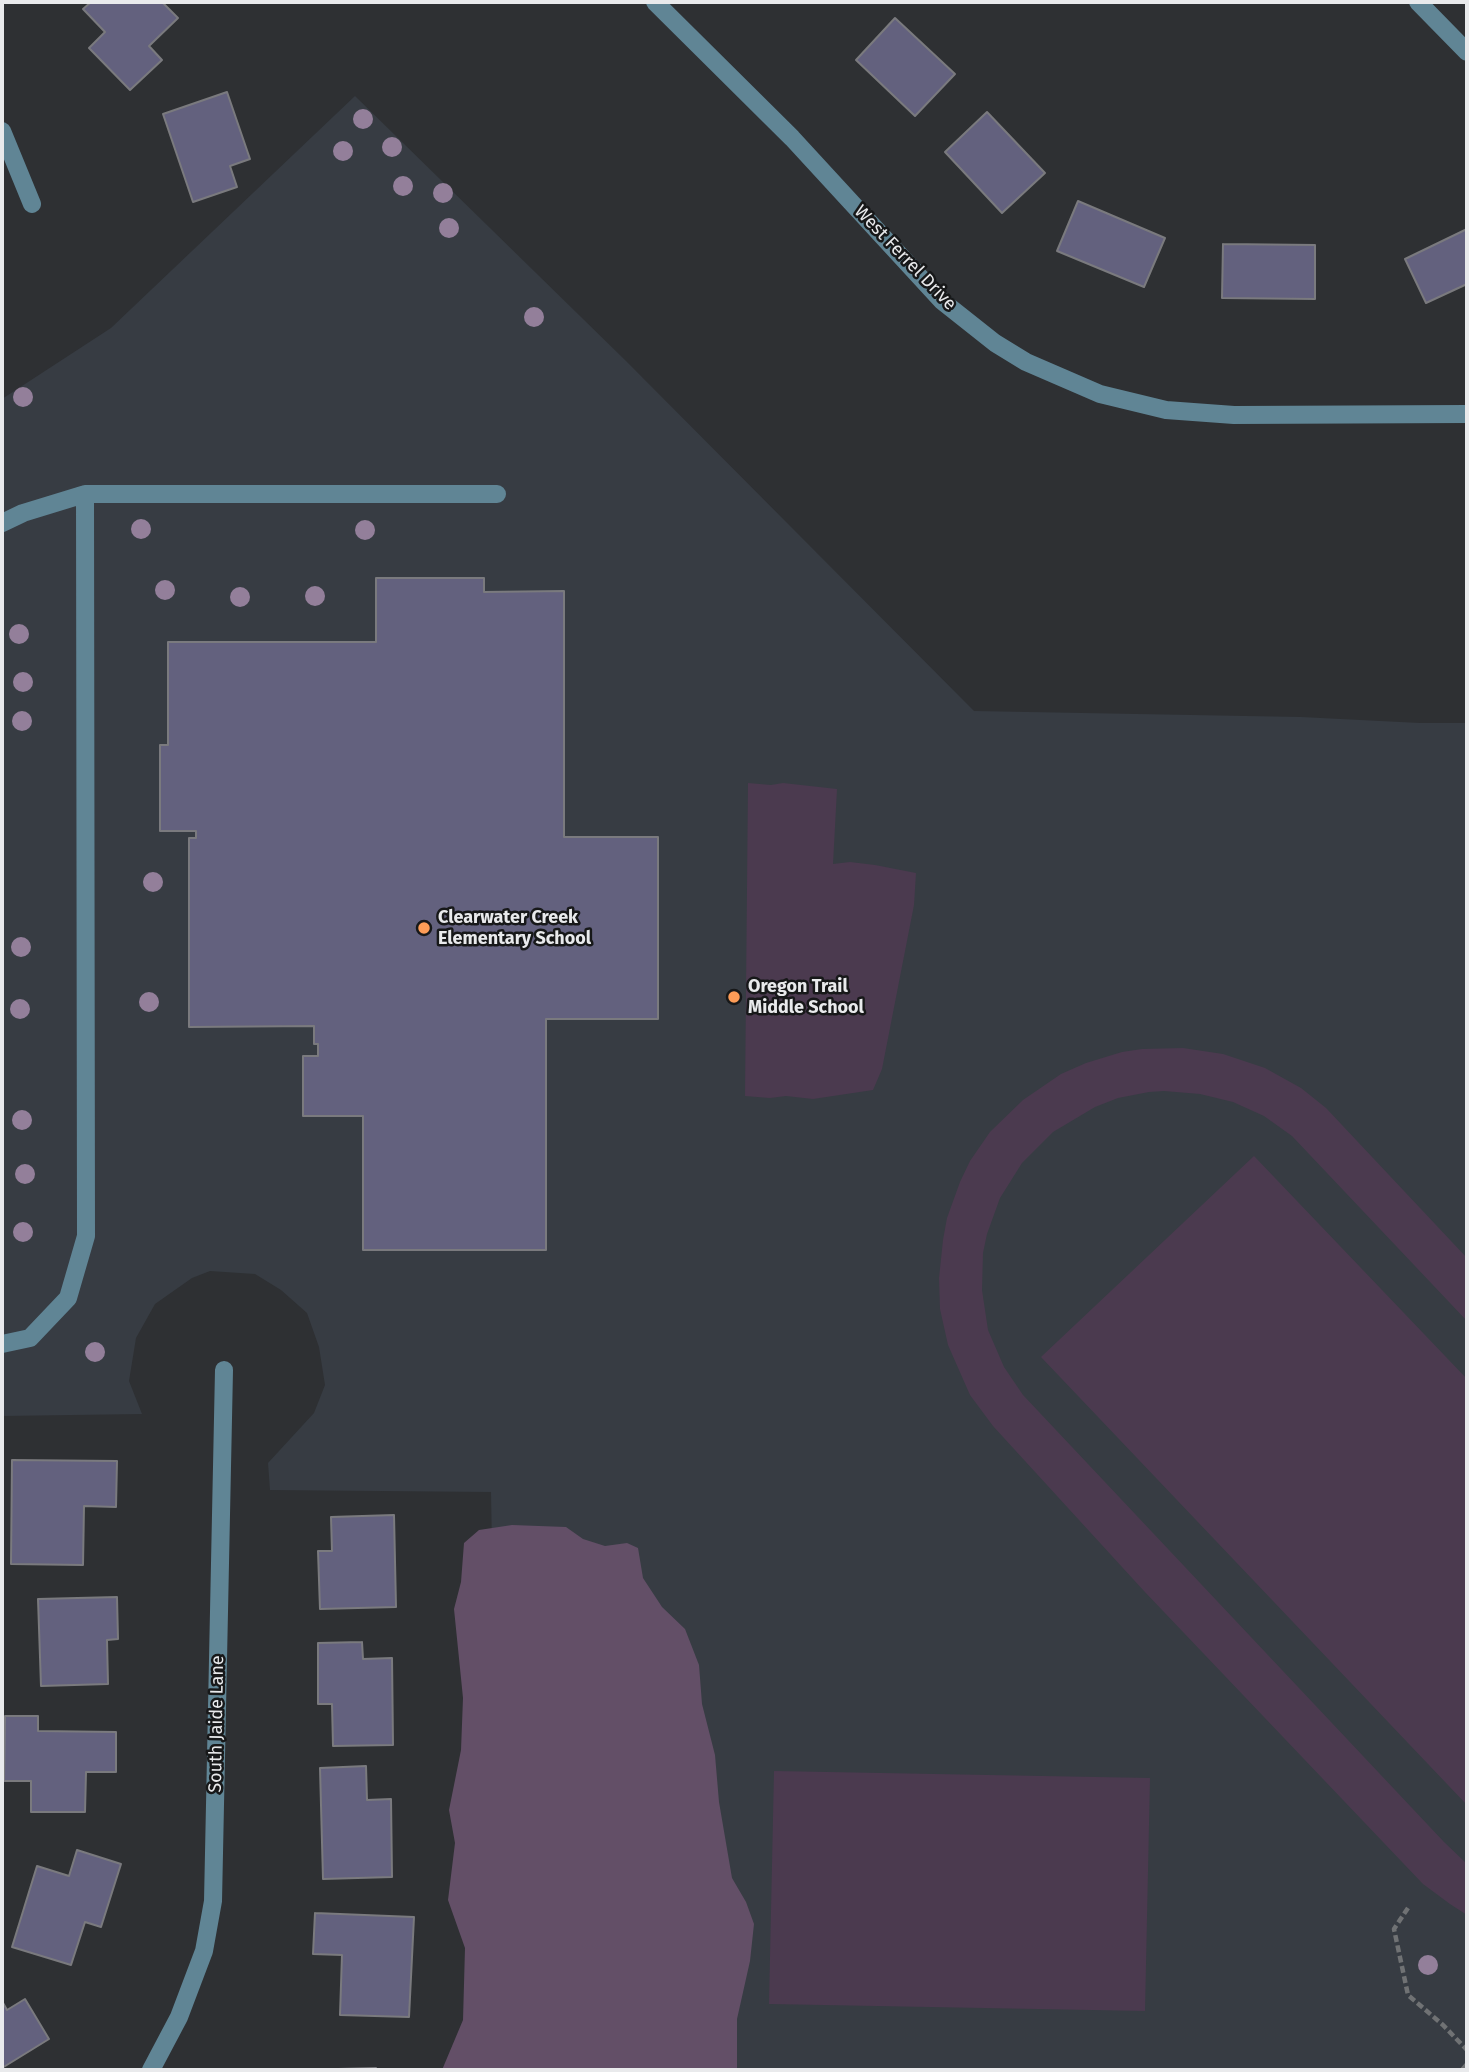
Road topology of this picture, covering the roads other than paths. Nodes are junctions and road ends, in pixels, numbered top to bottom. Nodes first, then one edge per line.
1 (655, 2) edge
2 (1418, 2) edge
3 (1467, 52) edge
4 (2, 131) edge
5 (32, 204) dead end
6 (1467, 414) edge
7 (85, 494) junction
8 (497, 494) dead end
9 (2, 523) edge
10 (2, 1344) edge
11 (224, 1370) dead end
12 (152, 2068) edge

1 - 6 street, West Ferrel Drive
2 - 3 street
4 - 5 street
7 - 8 street
7 - 9 street
7 - 10 street
11 - 12 street, South Jaide Lane

